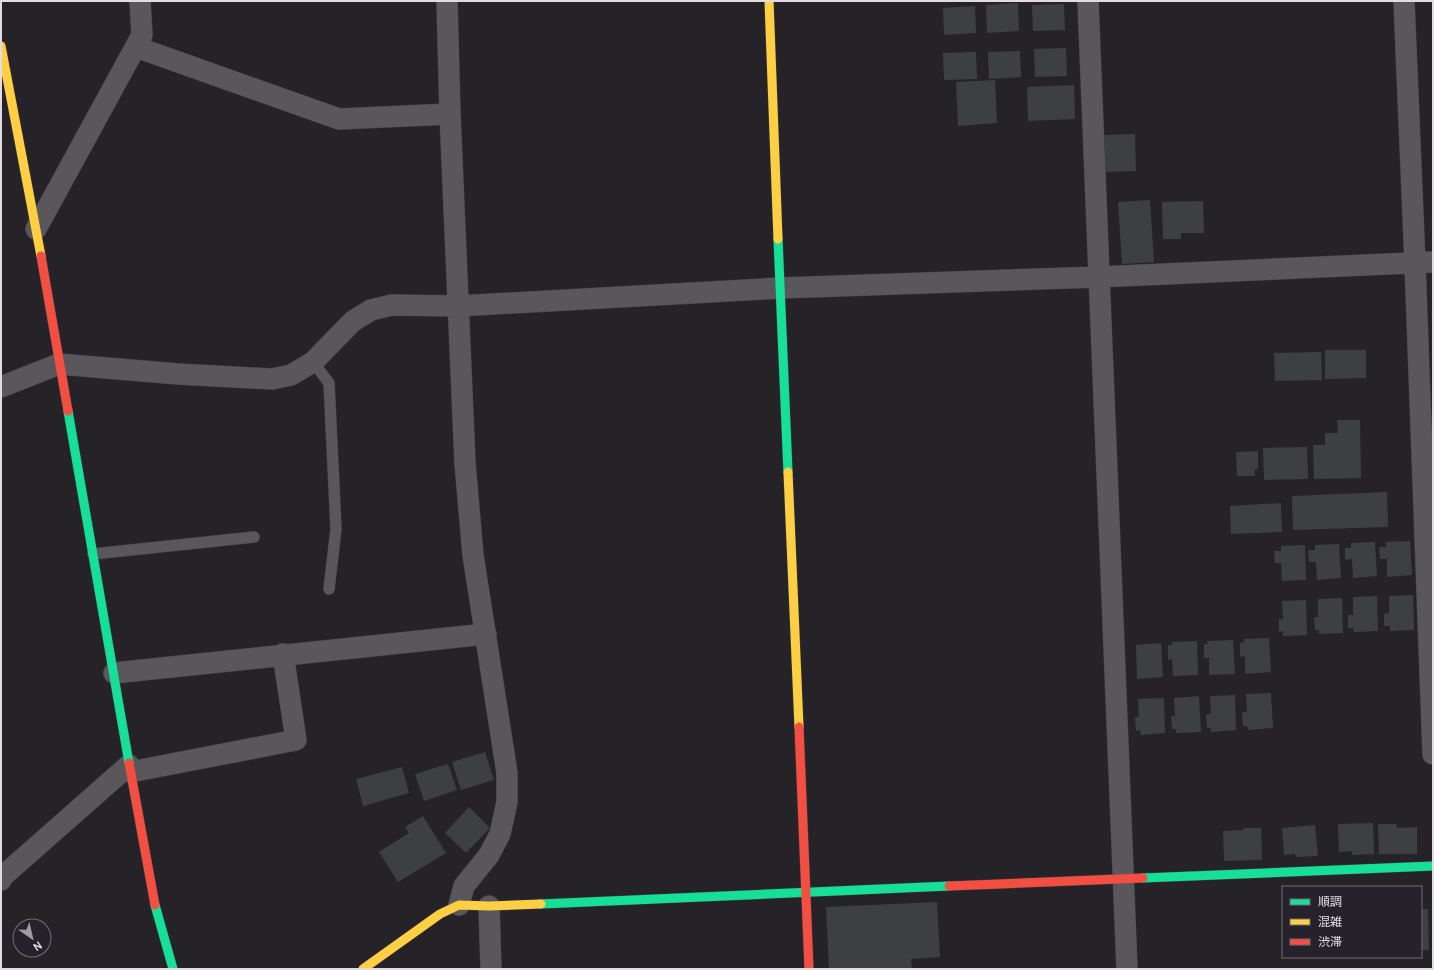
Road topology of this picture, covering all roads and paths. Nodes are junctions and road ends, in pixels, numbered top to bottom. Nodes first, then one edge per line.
1 (140, 1) edge
2 (447, 1) edge
3 (769, 1) edge
4 (1088, 1) edge
5 (1404, 1) edge
6 (1, 46) edge
7 (136, 47) junction
8 (450, 114) junction
9 (36, 229) junction
10 (1424, 263) edge
11 (1098, 277) junction
12 (780, 288) junction
13 (458, 306) junction
14 (313, 362) junction
15 (59, 364) junction
16 (1, 387) edge
17 (254, 537) dead end
18 (93, 554) junction
19 (329, 589) dead end
20 (486, 634) junction
21 (283, 654) junction
22 (114, 673) junction
23 (1433, 754) edge
24 (129, 769) junction
25 (1433, 866) edge
26 (1123, 879) junction
27 (1, 880) edge
28 (806, 891) junction
29 (459, 905) junction
30 (489, 906) junction
31 (173, 969) edge
32 (363, 969) edge
33 (492, 969) edge
34 (809, 969) edge
35 (1127, 969) edge

1 - 7 street
2 - 8 street
3 - 12 street
4 - 11 street
5 - 10 street
6 - 9 street
7 - 8 street
7 - 9 street
8 - 13 street
9 - 15 street
10 - 11 street
10 - 23 street
11 - 12 street
11 - 26 street
12 - 13 street
12 - 28 street
13 - 14 street
13 - 20 street
14 - 15 street
14 - 19 lane
15 - 16 street
15 - 18 street
17 - 18 lane
18 - 22 street
20 - 21 street
20 - 29 street
21 - 22 street
21 - 24 street
22 - 24 street
24 - 27 street
24 - 31 street
25 - 26 street
26 - 28 street
26 - 35 street
28 - 30 street
28 - 34 street
29 - 30 street
29 - 32 street
30 - 33 street

